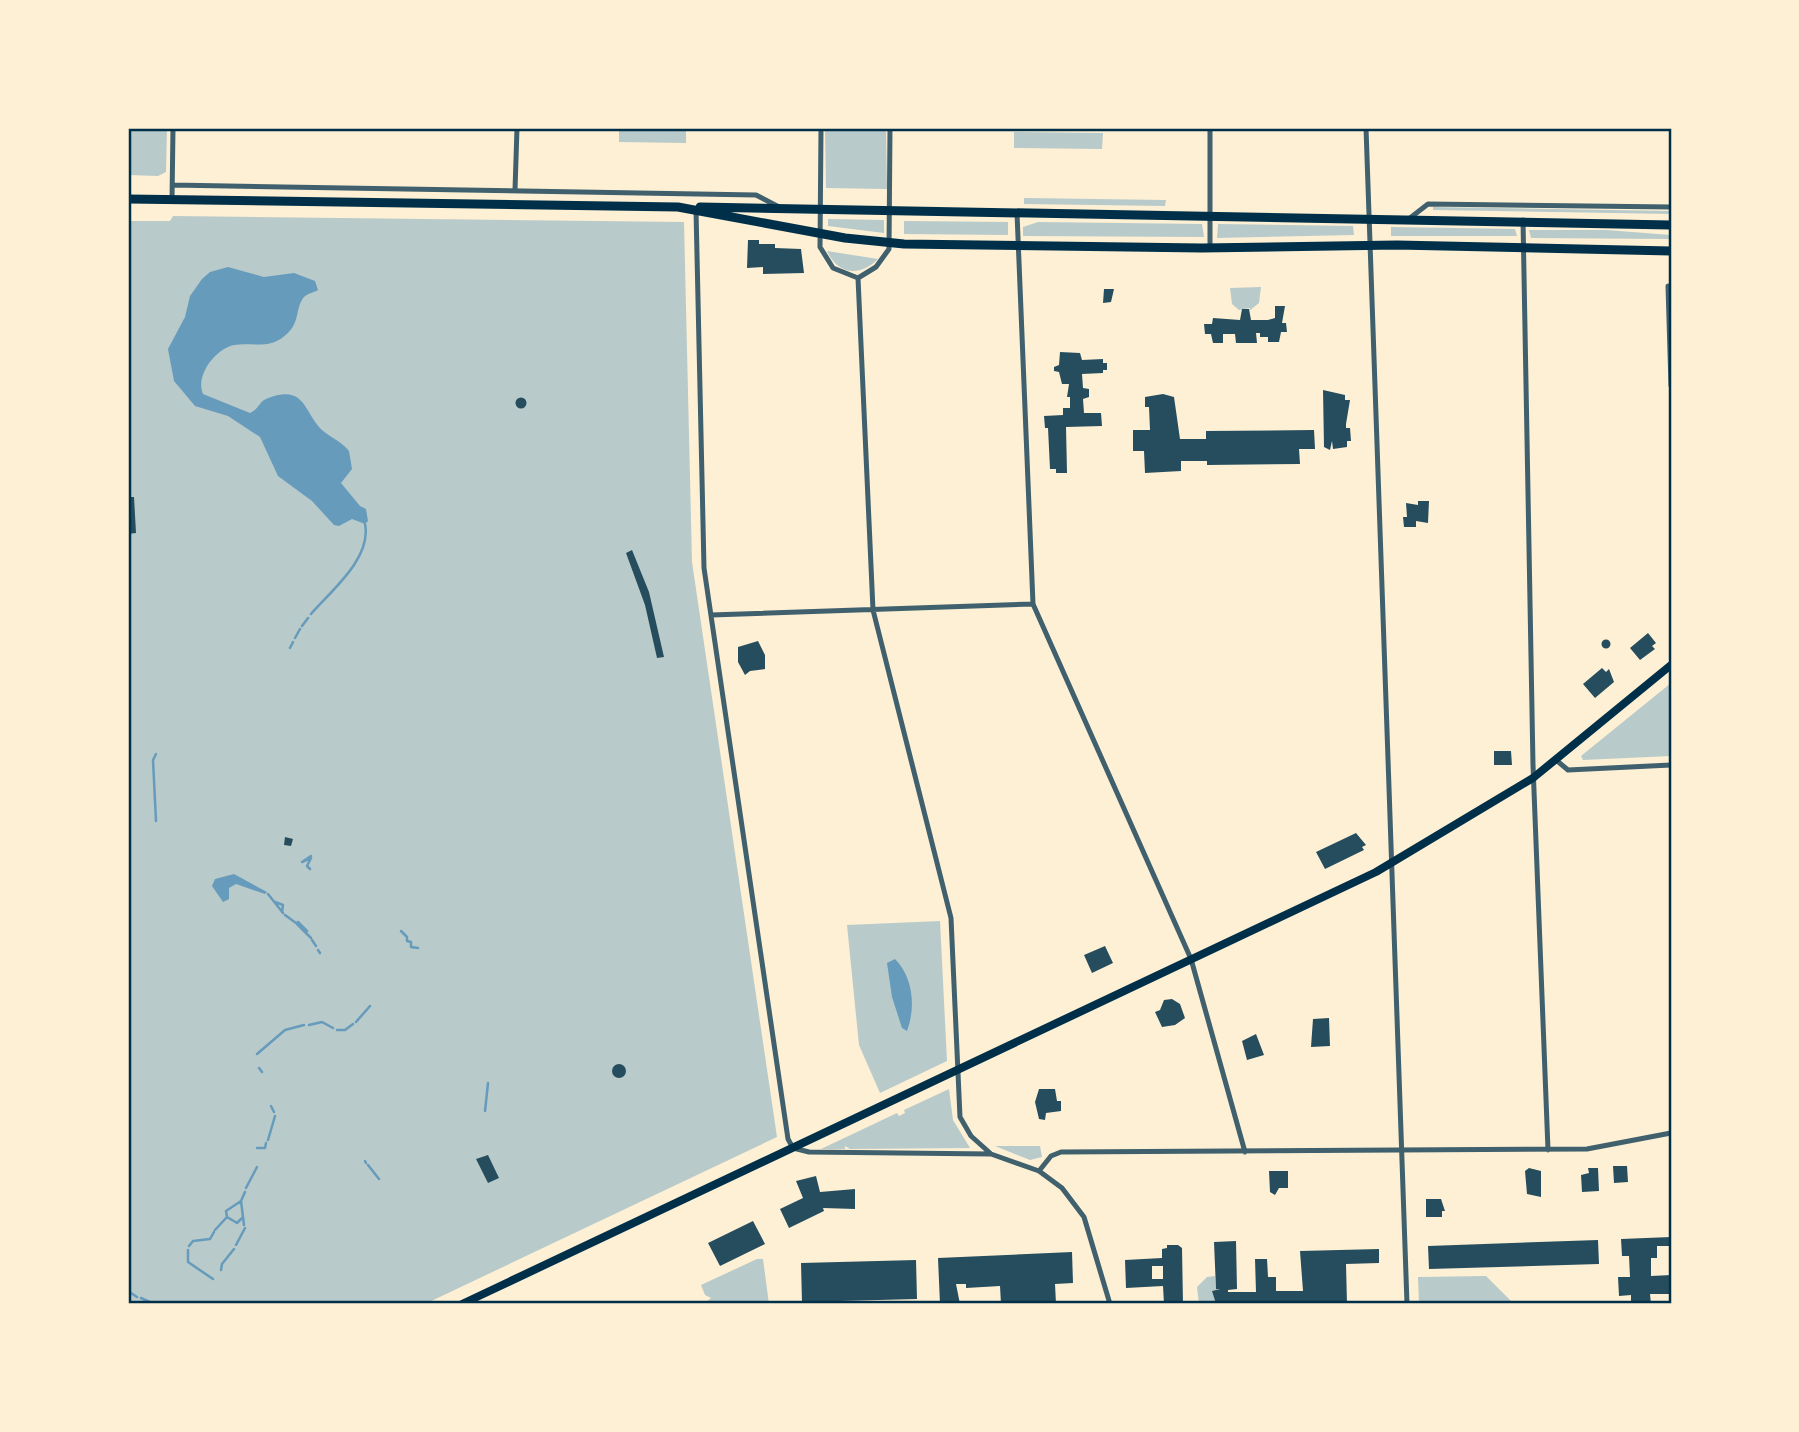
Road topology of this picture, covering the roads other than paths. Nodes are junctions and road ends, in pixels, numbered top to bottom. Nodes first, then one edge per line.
1 (173, 128) edge
2 (517, 128) edge
3 (821, 128) edge
4 (890, 128) edge
5 (1210, 128) edge
6 (1366, 128) edge
7 (172, 185) junction
8 (515, 190) junction
9 (128, 199) edge
10 (172, 200) junction
11 (1671, 207) edge
12 (780, 208) junction
13 (691, 209) junction
14 (821, 209) junction
15 (891, 211) junction
16 (1017, 213) junction
17 (1210, 216) junction
18 (1367, 218) junction
19 (1410, 218) junction
20 (1523, 220) junction
21 (1671, 225) edge
22 (820, 233) junction
23 (890, 242) junction
24 (1373, 245) junction
25 (1017, 246) junction
26 (1523, 247) junction
27 (1210, 248) junction
28 (1671, 251) edge
29 (858, 278) junction
30 (1668, 286) dead end
31 (1671, 386) edge
32 (1033, 604) junction
33 (873, 610) junction
34 (711, 615) junction
35 (1671, 665) edge
36 (1556, 760) junction
37 (1671, 765) edge
38 (1534, 778) junction
39 (1390, 864) junction
40 (1191, 959) junction
41 (958, 1070) junction
42 (1671, 1133) edge
43 (793, 1148) junction
44 (1402, 1149) junction
45 (1548, 1150) junction
46 (1245, 1152) junction
47 (992, 1154) junction
48 (1039, 1171) junction
49 (462, 1304) edge
50 (1110, 1304) edge
51 (1407, 1304) edge

1 - 7 street
2 - 8 street
3 - 14 street
4 - 15 street
5 - 17 street
6 - 18 street
7 - 8 street
7 - 10 street
8 - 12 street
9 - 10 main road
10 - 13 main road
11 - 19 street
12 - 13 main road
12 - 14 main road
13 - 22 main road
13 - 34 street
14 - 15 main road
14 - 22 street
15 - 16 main road
15 - 23 street
16 - 17 main road
16 - 25 street
17 - 18 main road
17 - 27 street
18 - 19 main road
18 - 24 street
19 - 20 main road
20 - 21 main road
20 - 26 street
22 - 23 main road
22 - 29 street
23 - 25 main road
23 - 29 street
24 - 26 main road
24 - 27 main road
24 - 39 street
25 - 27 main road
25 - 32 street
26 - 28 main road
26 - 38 street
29 - 33 street
30 - 31 street
32 - 33 street
32 - 40 street
33 - 34 street
33 - 41 street
34 - 43 street
35 - 36 main road
36 - 37 street
36 - 38 main road
38 - 39 main road
38 - 45 street
39 - 40 main road
39 - 44 street
40 - 41 main road
40 - 46 street
41 - 43 main road
41 - 47 street
42 - 45 street
43 - 47 street
43 - 49 main road
44 - 45 street
44 - 46 street
44 - 51 street
46 - 48 street
47 - 48 street
48 - 50 street

